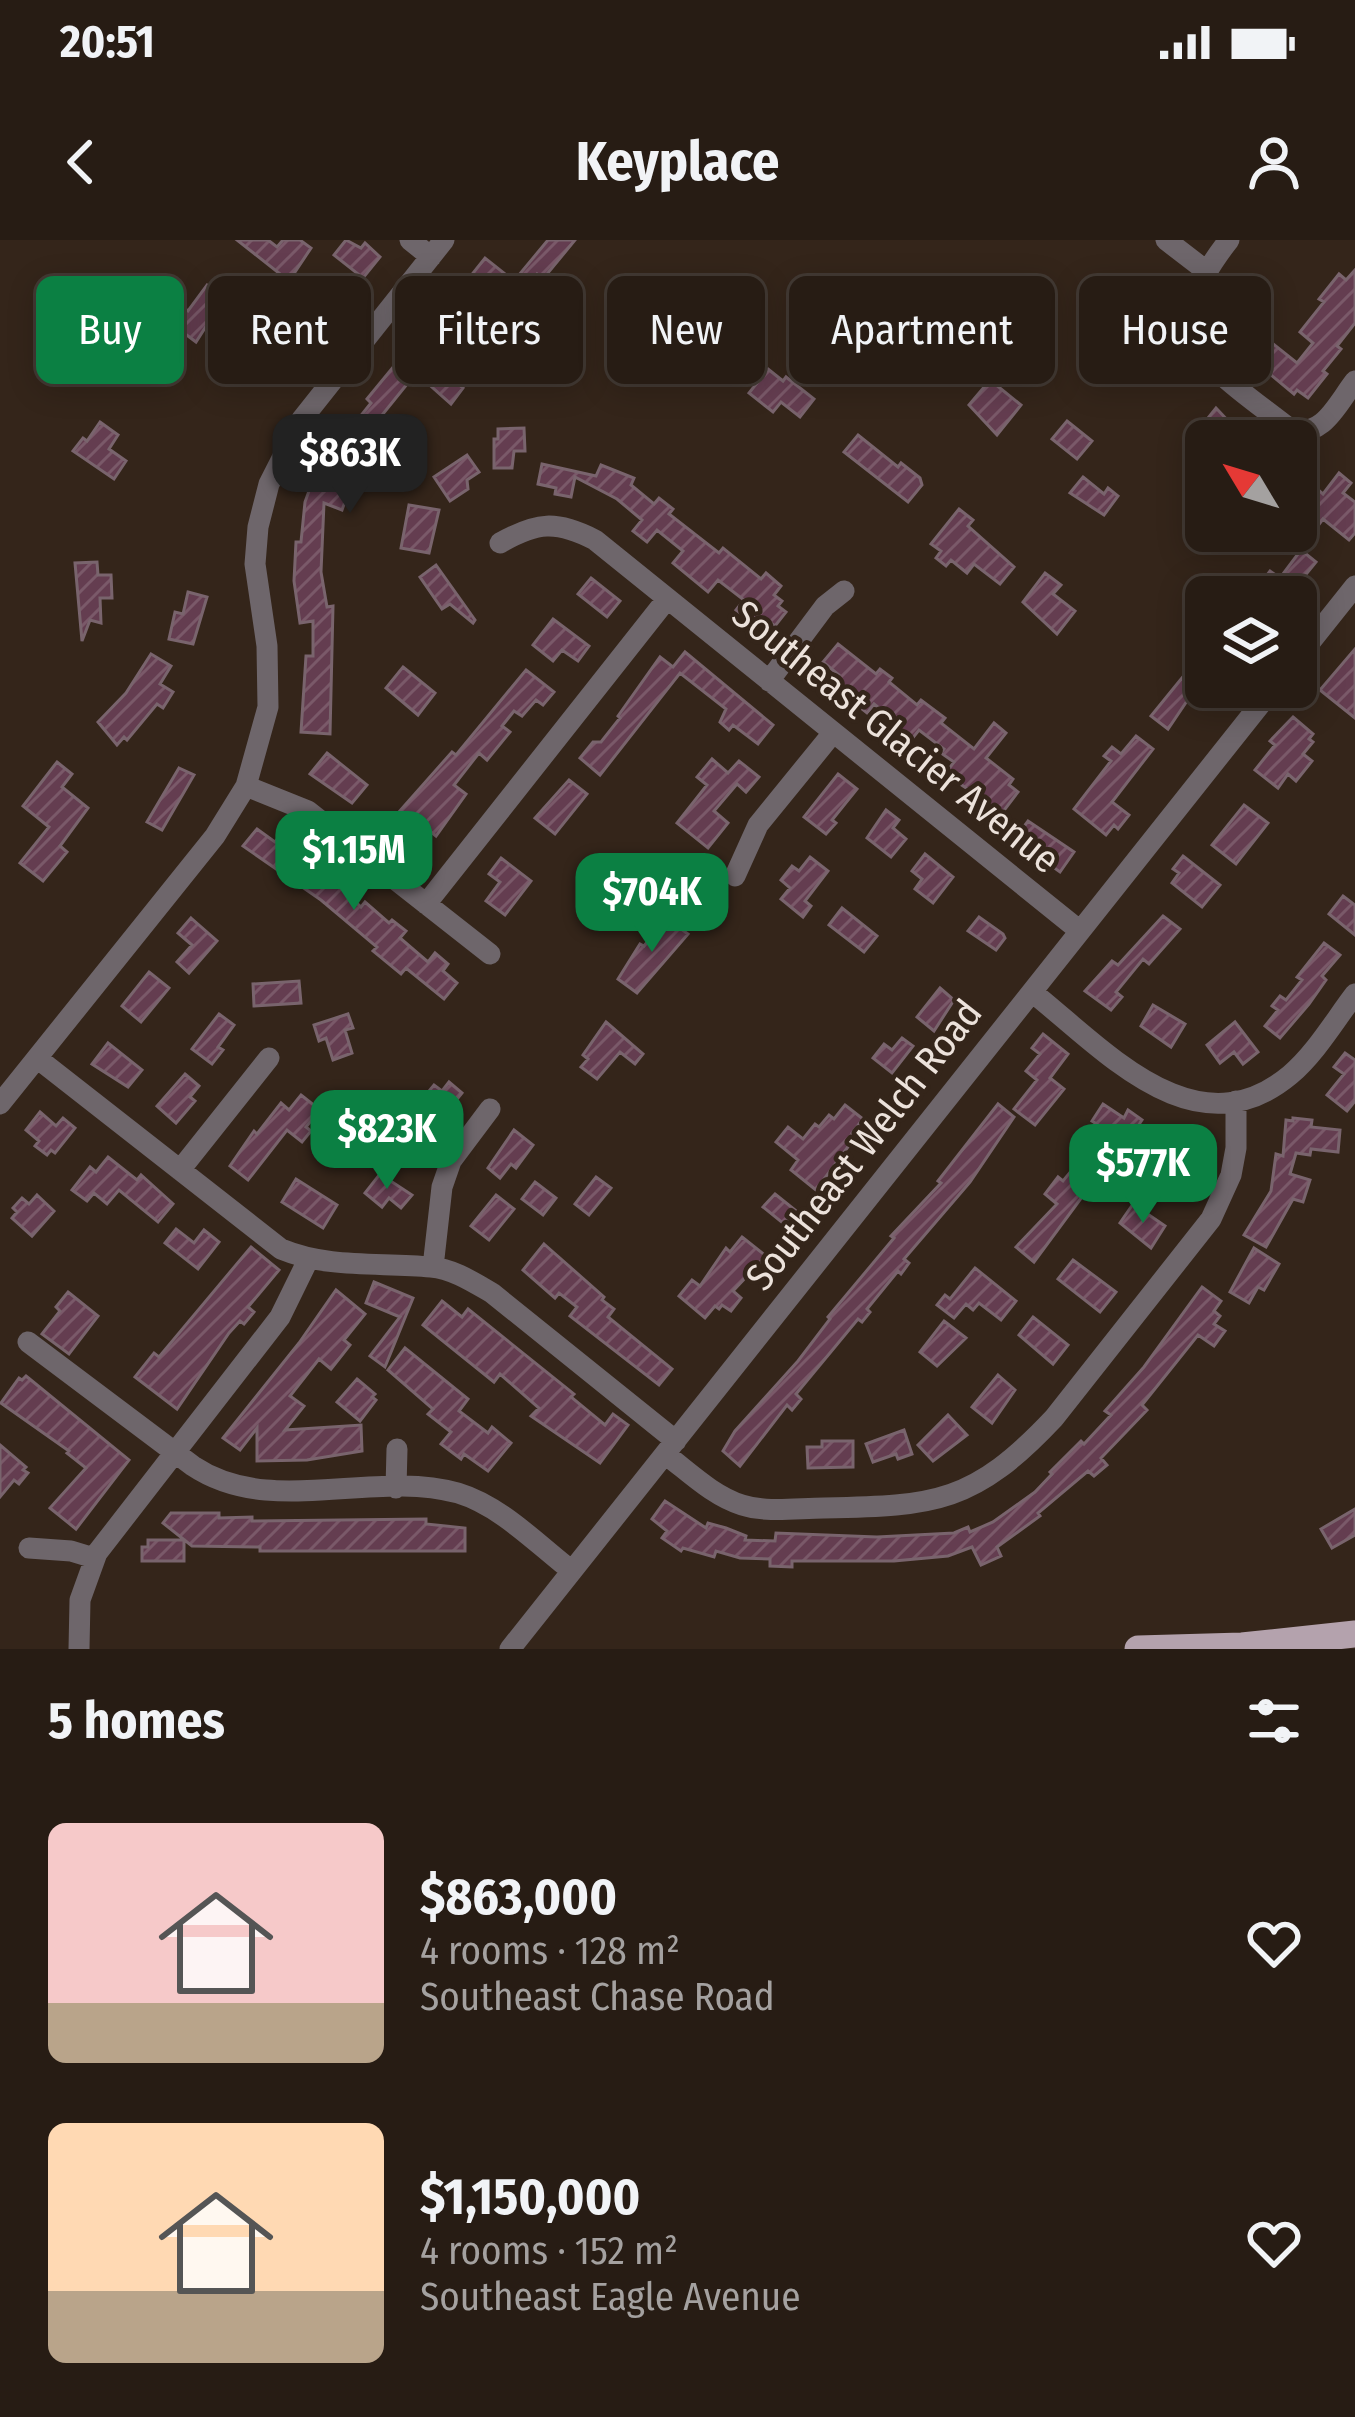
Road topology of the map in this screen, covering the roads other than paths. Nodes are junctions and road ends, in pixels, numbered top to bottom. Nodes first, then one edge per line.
1 (410, 240) edge
2 (1166, 240) edge
3 (1229, 240) edge
4 (438, 248) edge
5 (1205, 270) junction
6 (1355, 381) edge
7 (500, 543) dead end
8 (1355, 586) edge
9 (844, 591) dead end
10 (667, 599) junction
11 (1317, 634) edge
12 (769, 681) junction
13 (1257, 708) edge
14 (832, 734) junction
15 (247, 786) junction
16 (736, 877) dead end
17 (427, 904) junction
18 (1080, 931) junction
19 (490, 954) dead end
20 (1032, 992) junction
21 (1352, 1005) edge
22 (37, 1058) junction
23 (268, 1058) dead end
24 (1236, 1101) junction
25 (0, 1104) edge
26 (490, 1109) dead end
27 (180, 1170) junction
28 (308, 1260) junction
29 (433, 1267) junction
30 (28, 1342) dead end
31 (671, 1447) junction
32 (397, 1449) dead end
33 (174, 1452) junction
34 (396, 1488) junction
35 (29, 1548) dead end
36 (94, 1558) junction
37 (572, 1571) junction
38 (1355, 1634) edge
39 (80, 1649) edge
40 (510, 1649) edge
41 (1138, 1649) edge

1 - 4 street
2 - 5 street
3 - 5 street
4 - 15 street
5 - 6 street
7 - 10 street, Southeast Glacier Avenue
8 - 11 street
9 - 12 street
10 - 12 street, Southeast Glacier Avenue
10 - 17 street
12 - 14 street, Southeast Glacier Avenue
13 - 18 street, Southeast Welch Road
14 - 16 street
14 - 18 street, Southeast Glacier Avenue
15 - 17 street
15 - 22 street
17 - 19 street
18 - 20 street, Southeast Welch Road
20 - 24 street
20 - 31 street, Southeast Welch Road
21 - 24 street
22 - 25 street
22 - 27 street
23 - 27 street
24 - 31 street
26 - 29 street
27 - 28 street
28 - 29 street
28 - 33 street
29 - 31 street
30 - 33 street
31 - 37 street, Southeast Welch Road
32 - 34 street
33 - 34 street
33 - 36 street
34 - 37 street
35 - 36 street
36 - 39 street
37 - 40 street, Southeast Welch Road
38 - 41 main road

